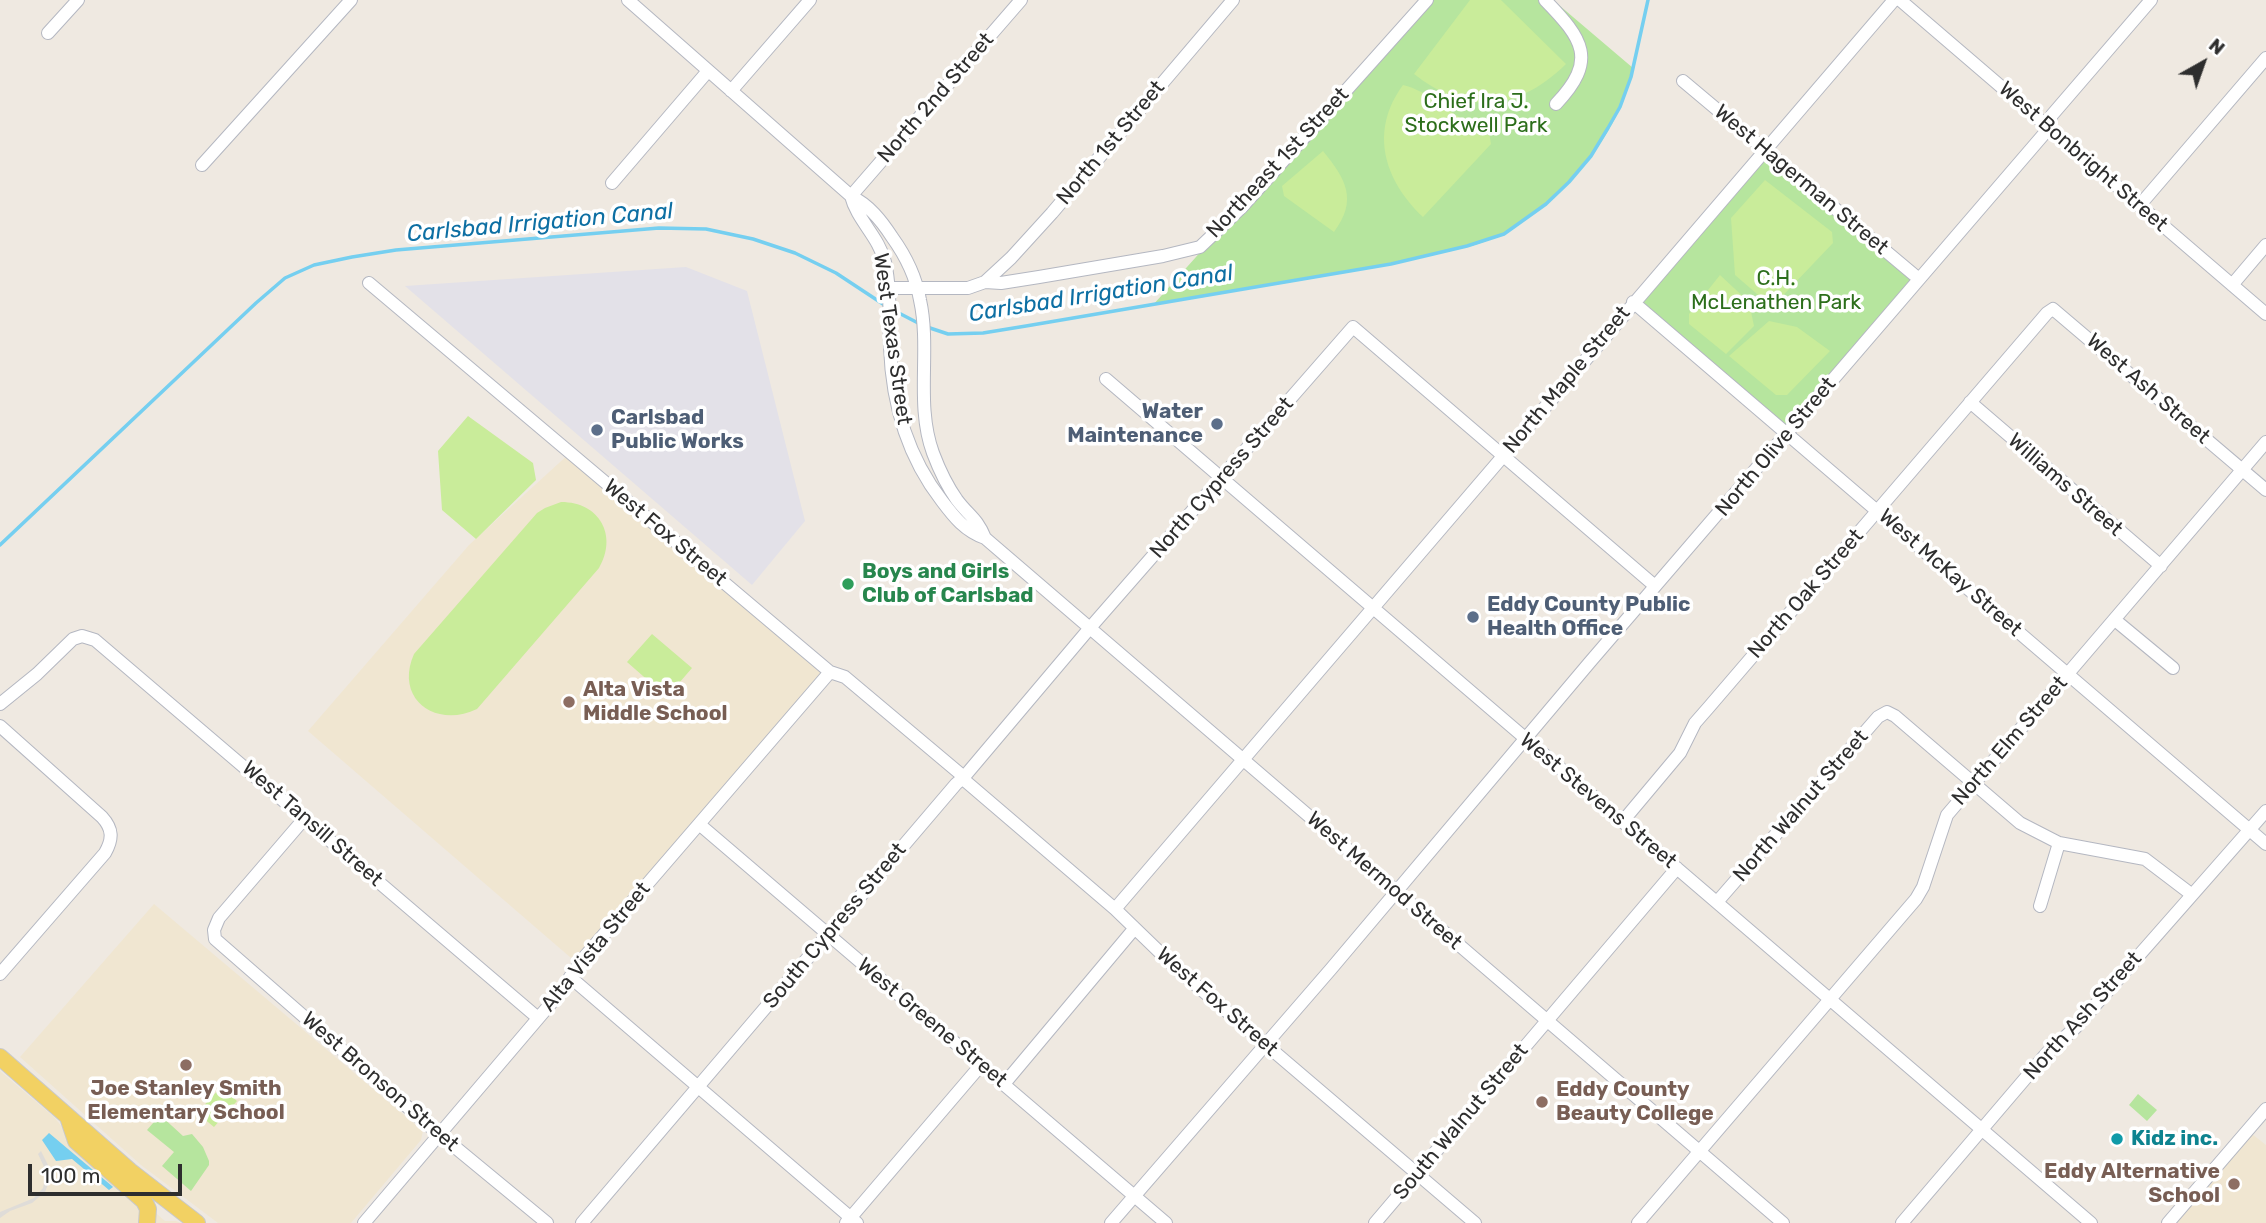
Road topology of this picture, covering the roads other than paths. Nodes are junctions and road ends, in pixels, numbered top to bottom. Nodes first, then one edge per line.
1 (78, 0) edge
2 (351, 0) edge
3 (628, 0) edge
4 (810, 0) edge
5 (1021, 0) edge
6 (1233, 0) edge
7 (1427, 0) edge
8 (1545, 0) edge
9 (1894, 0) edge
10 (1900, 0) edge
11 (2151, 0) edge
12 (48, 33) dead end
13 (2266, 58) edge
14 (708, 71) junction
15 (1682, 81) dead end
16 (731, 91) junction
17 (1556, 104) dead end
18 (2047, 126) junction
19 (1764, 150) junction
20 (202, 165) dead end
21 (612, 183) dead end
22 (851, 196) junction
23 (2139, 206) junction
24 (2266, 245) edge
25 (1919, 279) junction
26 (985, 282) junction
27 (369, 283) dead end
28 (2232, 285) junction
29 (888, 288) junction
30 (919, 294) junction
31 (1633, 302) junction
32 (2053, 309) joint
33 (2266, 314) edge
34 (1106, 379) dead end
35 (1970, 402) junction
36 (1787, 432) junction
37 (2266, 442) edge
38 (1504, 455) junction
39 (2242, 470) junction
40 (1223, 478) junction
41 (2266, 490) edge
42 (1878, 511) junction
43 (985, 538) junction
44 (2161, 566) junction
45 (1655, 586) junction
46 (1374, 607) junction
47 (2115, 620) junction
48 (1089, 629) junction
49 (2173, 668) dead end
50 (830, 673) junction
51 (2068, 673) junction
52 (0, 704) edge
53 (0, 726) edge
54 (1524, 738) junction
55 (1242, 760) junction
56 (963, 778) junction
57 (1973, 783) junction
58 (2266, 811) edge
59 (304, 819) junction
60 (1623, 821) junction
61 (699, 824) junction
62 (2250, 830) junction
63 (2059, 843) junction
64 (2266, 844) edge
65 (1677, 868) junction
66 (1396, 891) junction
67 (2191, 894) junction
68 (1717, 902) junction
69 (2040, 906) dead end
70 (1115, 909) junction
71 (1134, 929) junction
72 (827, 934) junction
73 (0, 974) edge
74 (570, 978) junction
75 (1831, 998) junction
76 (538, 1018) junction
77 (1547, 1021) junction
78 (1266, 1045) junction
79 (0, 1057) edge
80 (981, 1065) junction
81 (1004, 1084) junction
82 (698, 1087) junction
83 (2266, 1109) edge
84 (68, 1117) junction
85 (1982, 1129) junction
86 (439, 1134) junction
87 (1699, 1152) junction
88 (1417, 1173) junction
89 (1134, 1196) junction
90 (851, 1221) edge
91 (147, 1223) edge
92 (197, 1223) edge
93 (364, 1223) edge
94 (547, 1223) edge
95 (582, 1223) edge
96 (1111, 1223) edge
97 (1166, 1223) edge
98 (1375, 1223) edge
99 (1475, 1223) edge
100 (1638, 1223) edge
101 (1783, 1223) edge
102 (1902, 1223) edge
103 (2091, 1223) edge
104 (2168, 1223) edge

1 - 12 street
2 - 20 street
3 - 14 street, West Texas Street
4 - 16 street
5 - 22 street, North 2nd Street
6 - 26 street, North 1st Street
7 - 26 street, Northeast 1st Street
8 - 17 street
9 - 19 street, North Maple Street
10 - 18 street, West Bonbright Street
11 - 18 street, North Olive Street
13 - 23 street
14 - 16 street, West Texas Street
14 - 21 street
15 - 19 street, West Hagerman Street
16 - 22 street, West Texas Street
18 - 23 street, West Bonbright Street
18 - 25 street, North Olive Street
19 - 25 street, West Hagerman Street
19 - 31 street, North Maple Street
22 - 29 street, West Texas Street
22 - 30 street, West Texas Street
23 - 28 street, West Bonbright Street
24 - 28 street
25 - 36 street, North Olive Street
26 - 30 street, Northeast 1st Street
27 - 50 street, West Fox Street
28 - 33 street, West Bonbright Street
29 - 30 street, Northeast 1st Street
29 - 43 street, West Texas Street
30 - 43 street, West Texas Street
31 - 36 street, West McKay Street
31 - 38 street, North Maple Street
32 - 35 street, North Oak Street
32 - 39 street, West Ash Street
34 - 40 street, West Stevens Street
35 - 42 street, North Oak Street
35 - 44 street, Williams Street
36 - 42 street, West McKay Street
36 - 45 street, North Olive Street
37 - 39 street, North Elm Street
38 - 40 street, North Cypress Street
38 - 45 street
38 - 46 street, North Maple Street
39 - 41 street
39 - 44 street, North Elm Street
40 - 46 street, West Stevens Street
40 - 48 street, North Cypress Street
42 - 51 street, West McKay Street
42 - 60 street, North Oak Street
43 - 48 street, West Mermod Street
44 - 47 street, North Elm Street
45 - 54 street, North Olive Street
46 - 54 street, West Stevens Street
46 - 55 street, North Maple Street
47 - 49 street
47 - 51 street, North Elm Street
48 - 55 street, West Mermod Street
48 - 56 street, South Cypress Street
50 - 56 street, West Fox Street
50 - 61 street, Alta Vista Street
51 - 57 street, North Elm Street
51 - 62 street, West McKay Street
52 - 59 street, West Tansill Street
53 - 73 street
54 - 60 street, West Stevens Street
54 - 66 street, North Olive Street
55 - 66 street, West Mermod Street
55 - 70 street, North Maple Street
56 - 70 street, West Fox Street
56 - 72 street, South Cypress Street
57 - 63 street
57 - 68 street, North Walnut Street
57 - 75 street, North Elm Street
58 - 62 street, North Ash Street
59 - 76 street, West Tansill Street
59 - 86 street, West Bronson Street
60 - 65 street, West Stevens Street
61 - 72 street, West Greene Street
61 - 74 street, Alta Vista Street
62 - 64 street, West McKay Street
62 - 67 street, North Ash Street
63 - 67 street
63 - 69 street
65 - 68 street, West Stevens Street
65 - 77 street
66 - 77 street, West Mermod Street
66 - 78 street, North Olive Street
67 - 85 street, North Ash Street
68 - 75 street, West Stevens Street
70 - 71 street, West Fox Street
71 - 78 street, West Fox Street
71 - 81 street
72 - 80 street, West Greene Street
72 - 82 street, South Cypress Street
74 - 76 street, Alta Vista Street
74 - 82 street
75 - 85 street, West Stevens Street
75 - 87 street, North Elm Street
76 - 86 street, Alta Vista Street
77 - 87 street, West Mermod Street
77 - 88 street, South Walnut Street
78 - 88 street, West Fox Street
78 - 89 street, North Olive Street
79 - 84 main road
80 - 81 street, West Greene Street
80 - 90 street
81 - 89 street, West Greene Street
82 - 90 street
82 - 95 street, South Cypress Street
83 - 104 street
84 - 91 main road
84 - 92 main road
85 - 102 street, North Ash Street
85 - 103 street, West Stevens Street
86 - 93 street, Alta Vista Street
86 - 94 street, West Bronson Street
87 - 100 street, North Elm Street
87 - 101 street, West Mermod Street
88 - 98 street, South Walnut Street
88 - 99 street, West Fox Street
89 - 96 street, North Olive Street
89 - 97 street, West Greene Street

